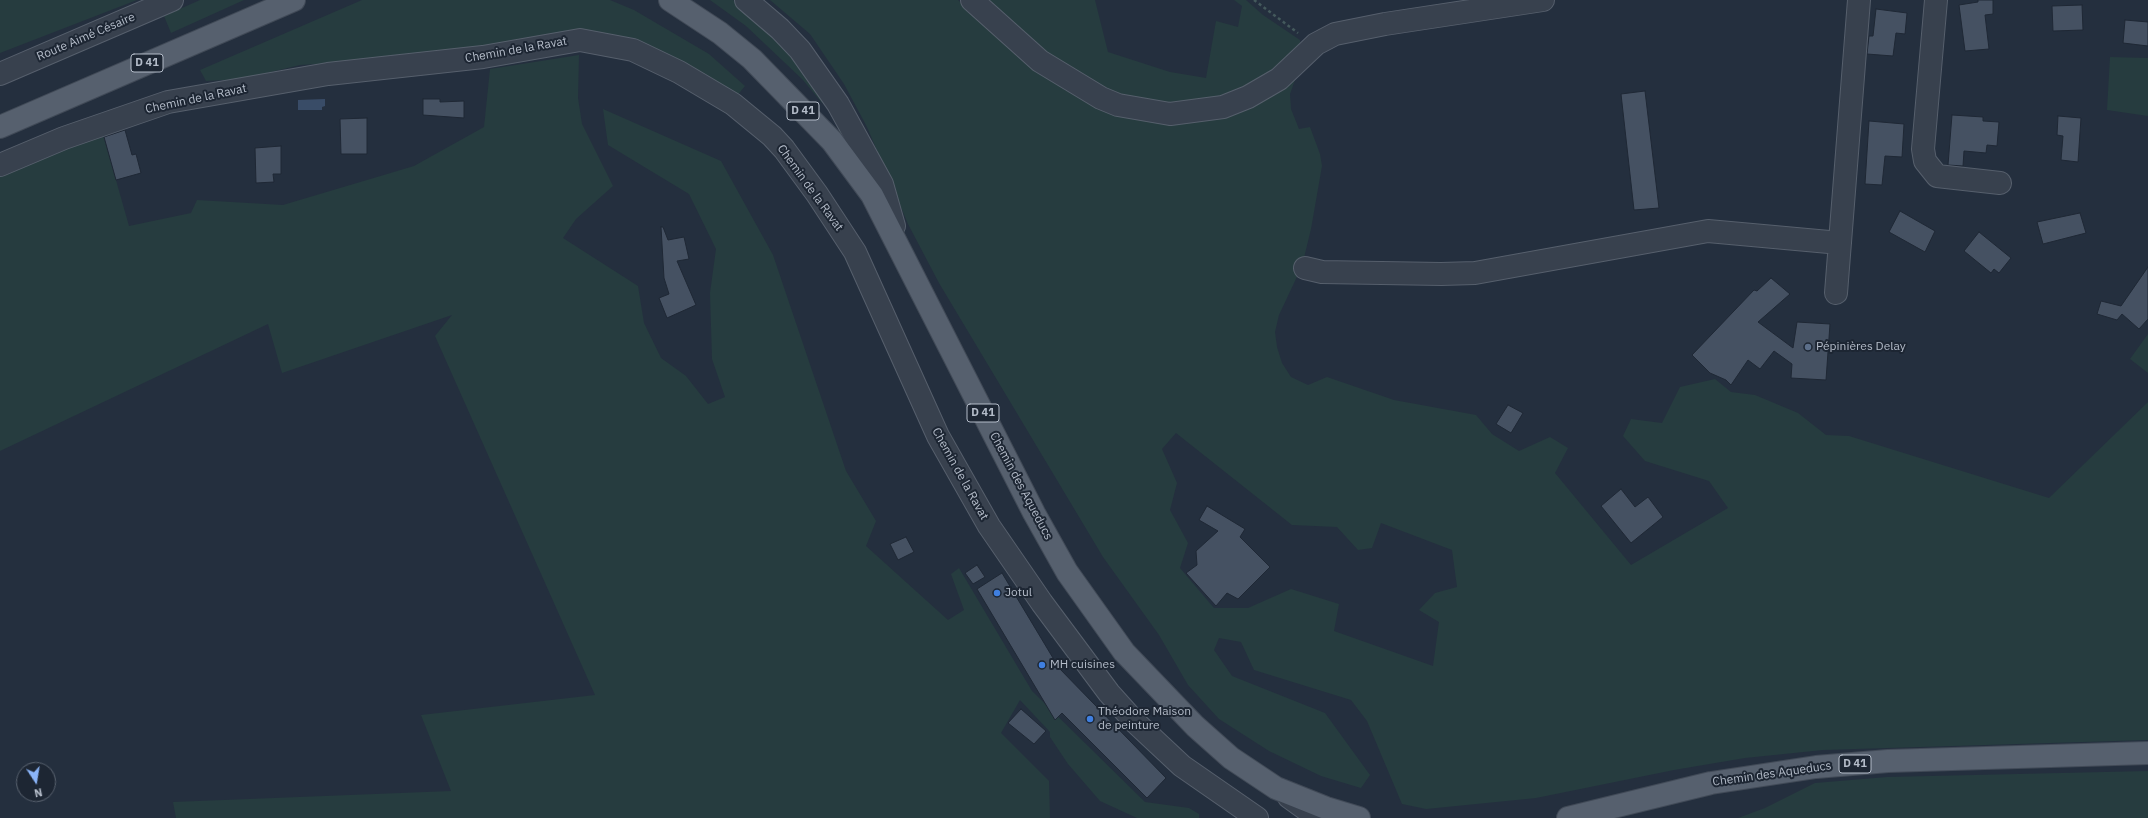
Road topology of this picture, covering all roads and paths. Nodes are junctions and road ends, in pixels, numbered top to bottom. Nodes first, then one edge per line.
1 (172, 0) edge
2 (294, 0) edge
3 (670, 0) edge
4 (746, 0) edge
5 (972, 0) edge
6 (1254, 0) edge
7 (1543, 0) edge
8 (1859, 0) edge
9 (1936, 0) edge
10 (1316, 44) junction
11 (0, 74) edge
12 (0, 127) edge
13 (0, 165) edge
14 (2000, 183) dead end
15 (1840, 243) junction
16 (902, 252) junction
17 (1305, 268) dead end
18 (1836, 293) dead end
19 (2148, 753) edge
20 (1276, 788) junction
21 (1257, 818) edge
22 (1318, 818) edge
23 (1359, 818) edge
24 (1568, 818) edge

1 - 11 street, Route Aimé Césaire
2 - 12 main road, D 41
3 - 16 main road, Chemin des Aqueducs / D 41
4 - 16 street
5 - 10 street
6 - 10 path
7 - 10 street
8 - 15 street
9 - 14 street
13 - 21 street, Chemin de la Ravat
15 - 17 street
15 - 18 street
16 - 20 main road, Chemin des Aqueducs / D 41
19 - 24 main road, Chemin des Aqueducs / D 41
20 - 22 street
20 - 23 main road, Chemin des Aqueducs / D 41

